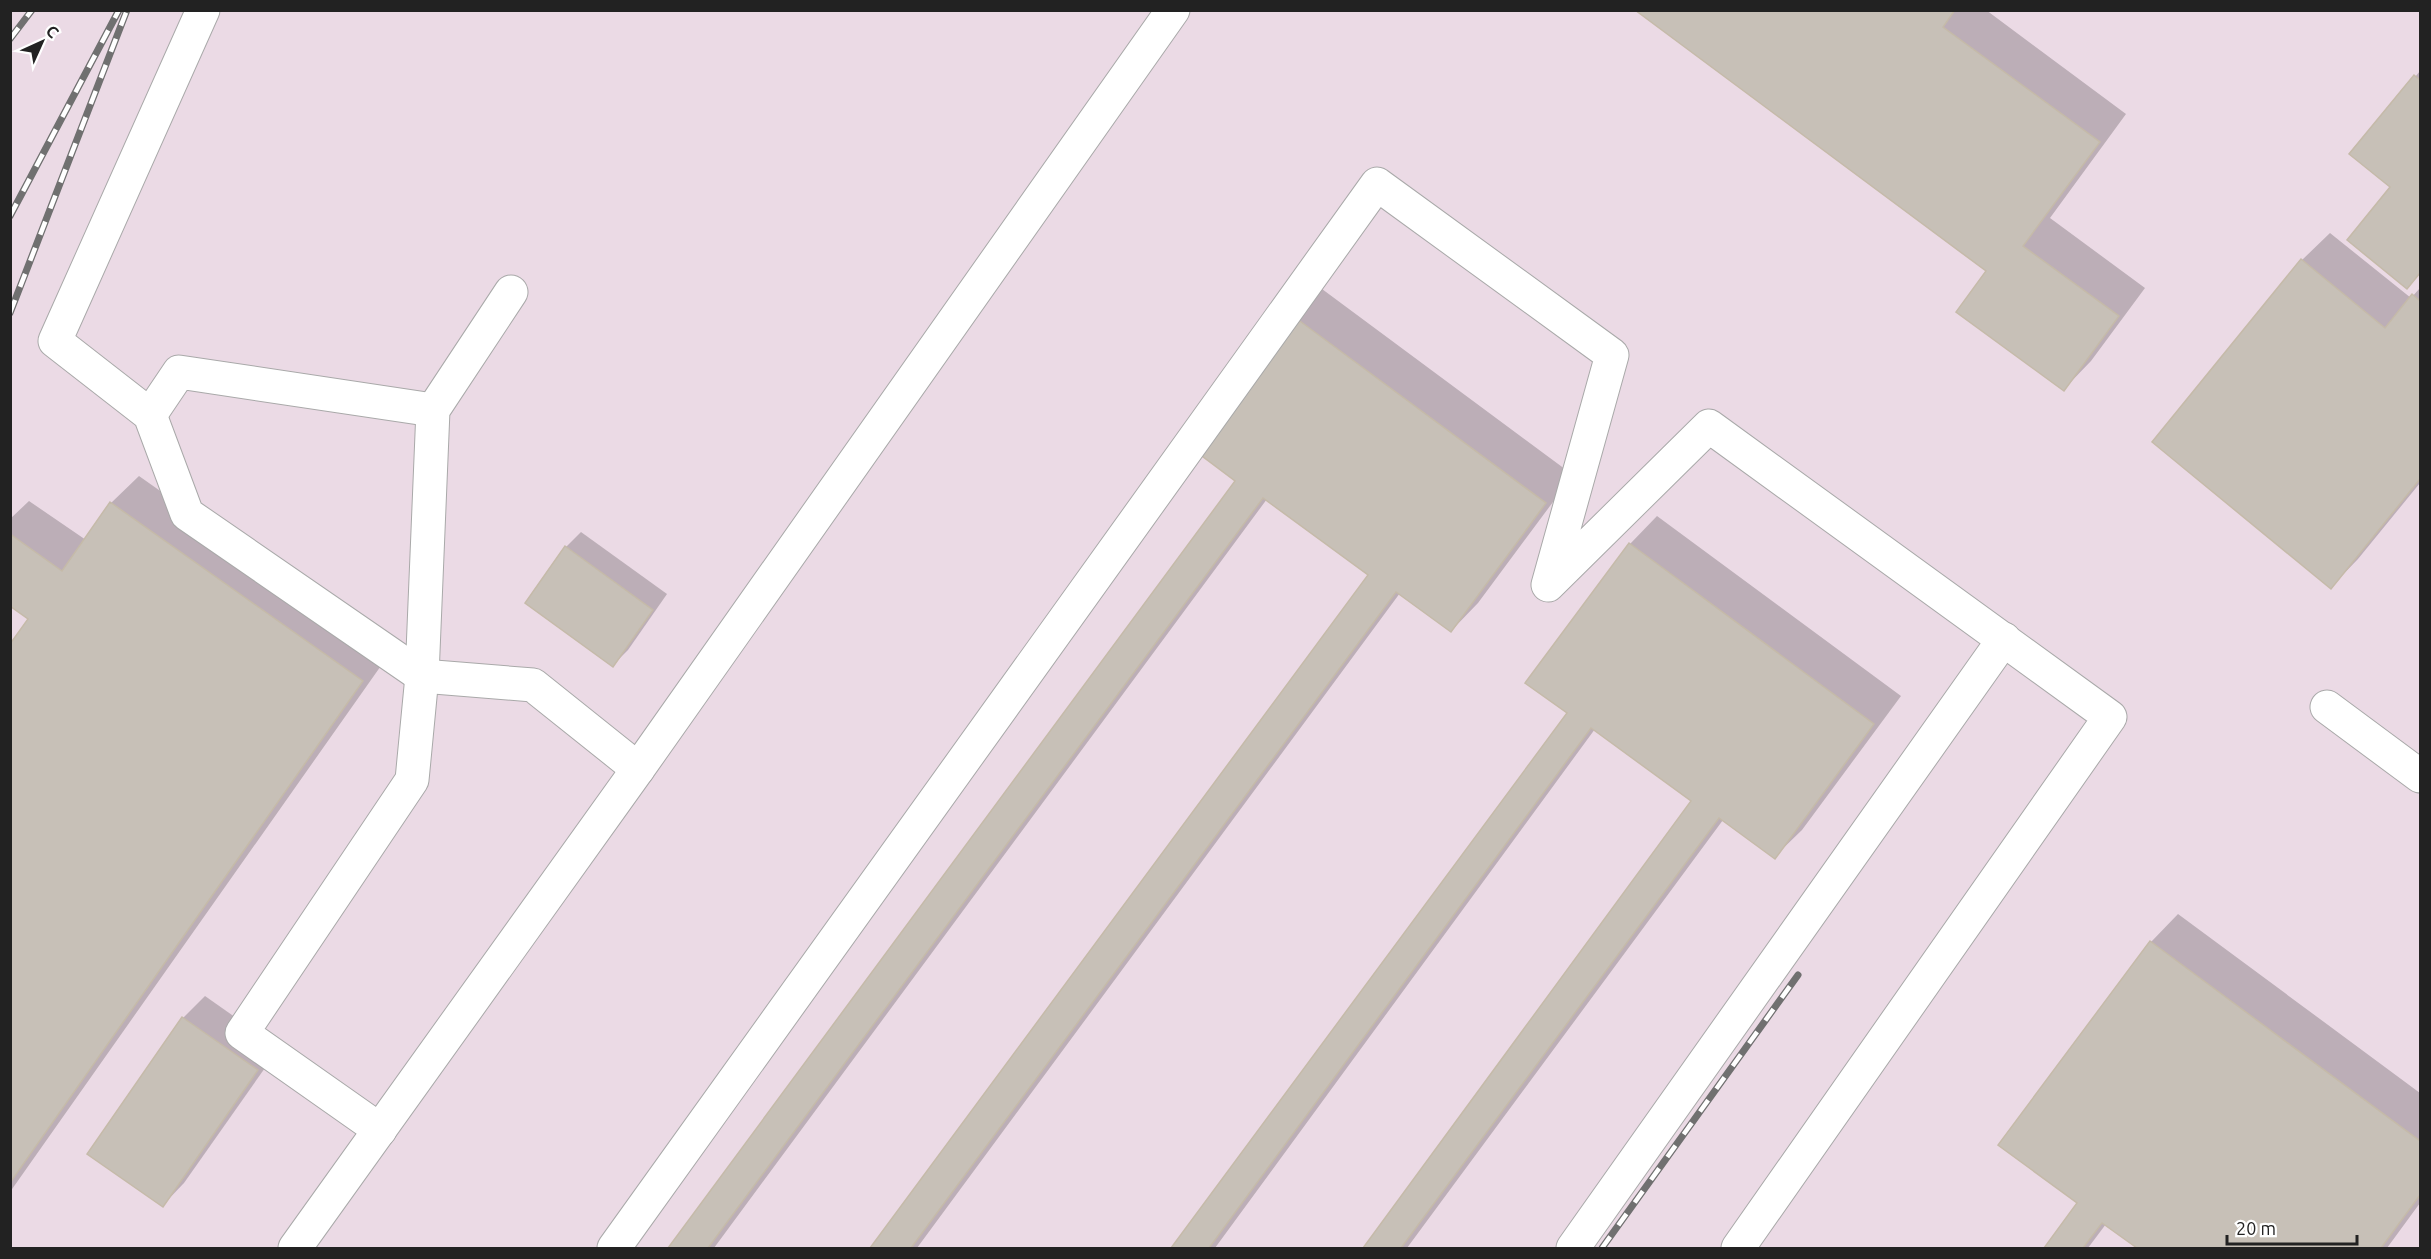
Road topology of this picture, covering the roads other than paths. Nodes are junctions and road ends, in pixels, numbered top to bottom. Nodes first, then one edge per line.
1 (203, 10) edge
2 (1173, 10) edge
3 (511, 292) dead end
4 (433, 410) junction
5 (150, 415) junction
6 (2004, 639) junction
7 (422, 675) junction
8 (2327, 707) dead end
9 (638, 769) junction
10 (2421, 776) edge
11 (380, 1130) junction
12 (295, 1248) edge
13 (614, 1248) edge
14 (1573, 1248) edge
15 (1738, 1248) edge

1 - 5 lane
2 - 9 lane
3 - 4 lane
4 - 5 lane
4 - 7 lane
5 - 7 lane
6 - 13 lane
6 - 14 lane
6 - 15 lane
7 - 9 lane
7 - 11 lane
8 - 10 lane
9 - 11 lane
11 - 12 lane

